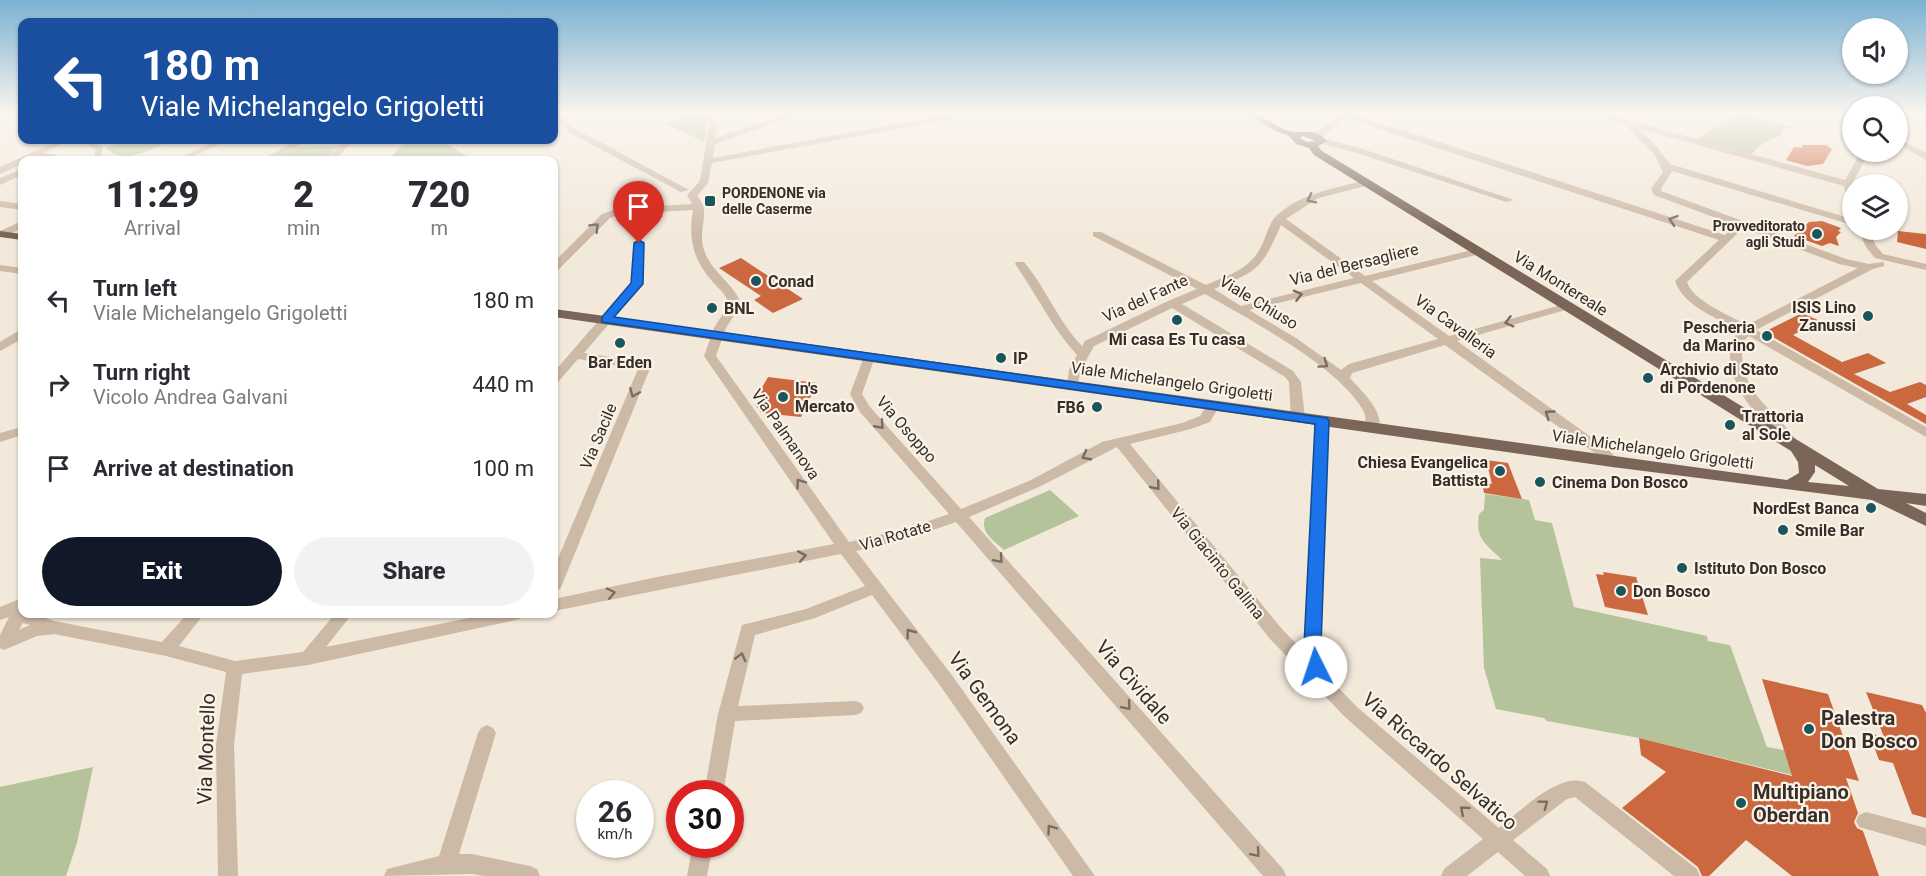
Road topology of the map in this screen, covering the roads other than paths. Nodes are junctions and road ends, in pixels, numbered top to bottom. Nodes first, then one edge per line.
1 (618, 154) edge
2 (709, 154) edge
3 (743, 154) edge
4 (1319, 154) edge
5 (1369, 154) edge
6 (1467, 154) edge
7 (1660, 154) edge
8 (1740, 154) edge
9 (33, 155) edge
10 (43, 156) edge
11 (18, 162) edge
12 (708, 162) junction
13 (1666, 166) junction
14 (0, 171) edge
15 (18, 174) edge
16 (0, 182) edge
17 (1842, 182) edge
18 (1367, 183) junction
19 (691, 191) junction
20 (1509, 200) dead end
21 (0, 204) edge
22 (18, 206) edge
23 (699, 207) junction
24 (1279, 219) junction
25 (1842, 219) edge
26 (1741, 225) junction
27 (18, 226) edge
28 (1, 234) edge
29 (1097, 234) dead end
30 (18, 236) edge
31 (1728, 239) junction
32 (1868, 240) edge
33 (639, 243) dead end
34 (1476, 252) junction
35 (1876, 262) junction
36 (558, 264) edge
37 (1020, 264) dead end
38 (1926, 267) edge
39 (0, 268) edge
40 (18, 270) edge
41 (1361, 279) junction
42 (1204, 288) junction
43 (1172, 303) junction
44 (1565, 307) junction
45 (1241, 309) junction
46 (558, 314) edge
47 (606, 320) junction
48 (1746, 330) junction
49 (18, 336) edge
50 (716, 336) junction
51 (1446, 340) junction
52 (0, 347) edge
53 (1082, 353) junction
54 (575, 355) junction
55 (869, 357) junction
56 (558, 375) edge
57 (1344, 378) junction
58 (1073, 384) junction
59 (1750, 398) junction
60 (1718, 400) junction
61 (1214, 405) junction
62 (1734, 410) junction
63 (1298, 418) junction
64 (1322, 421) junction
65 (1373, 429) junction
66 (18, 432) edge
67 (1926, 433) edge
68 (0, 438) edge
69 (1120, 441) junction
70 (1796, 447) junction
71 (1612, 462) junction
72 (1786, 485) junction
73 (1874, 494) junction
74 (1926, 500) edge
75 (960, 515) junction
76 (1926, 520) edge
77 (845, 548) junction
78 (558, 575) edge
79 (875, 588) junction
80 (558, 604) edge
81 (18, 607) edge
82 (0, 614) edge
83 (18, 614) edge
84 (28, 618) edge
85 (193, 618) edge
86 (341, 618) edge
87 (497, 618) edge
88 (0, 626) edge
89 (53, 627) junction
90 (2, 647) edge
91 (166, 649) junction
92 (308, 658) junction
93 (235, 668) junction
94 (1321, 681) junction
95 (855, 708) dead end
96 (727, 714) junction
97 (487, 733) dead end
98 (715, 780) edge
99 (1866, 821) dead end
100 (1926, 837) edge
101 (1497, 839) junction
102 (700, 858) edge
103 (446, 864) junction
104 (228, 876) edge
105 (394, 876) edge
106 (530, 876) edge
107 (697, 876) edge
108 (1085, 876) edge
109 (1276, 876) edge
110 (1451, 876) edge
111 (1540, 876) edge
112 (1689, 876) edge

1 - 19 street
2 - 12 street
3 - 12 street
4 - 18 main road, Via Montereale
5 - 20 street
31 -> 6 street
7 - 13 street
8 - 17 street
9 - 10 street
11 - 14 street
12 - 19 street
13 - 25 street
13 - 26 street
15 - 16 street
18 -> 24 street
18 - 34 main road, Via Montereale
19 - 23 street
21 - 22 street
36 -> 23 street
23 - 50 street
24 - 41 street, Via Cavalleria
24 - 42 street, Via del Fante
26 - 31 street
26 - 35 street
27 - 28 street
28 - 30 main road
29 - 42 street, Viale Chiuso
31 - 48 street
32 - 35 street
33 - 47 street
34 - 41 street, Via del Bersagliere
34 - 44 main road, Via Montereale
35 - 38 street
35 - 48 street
37 - 53 street
39 - 40 street
45 -> 41 street, Via del Bersagliere
41 - 51 street, Via Cavalleria
42 - 43 street, Via del Fante
42 - 45 street, Viale Chiuso
43 - 53 street, Via del Fante
43 - 63 street
44 -> 51 street
44 - 60 main road, Via Montereale
45 -> 57 street, Viale Chiuso
46 - 47 main road, Viale Michelangelo Grigoletti
47 - 50 main road, Viale Michelangelo Grigoletti
47 - 54 street
48 - 59 street
48 - 67 street
49 - 52 street
50 - 55 main road, Viale Michelangelo Grigoletti
77 -> 50 street, Via Palmanova
51 - 57 street
71 -> 51 street, Via Cavalleria
53 - 58 street
54 - 56 street
54 -> 78 street, Via Sacile
55 - 58 main road, Viale Michelangelo Grigoletti
55 -> 75 street, Via Osoppo
57 - 65 street, Viale Chiuso
58 - 61 main road, Viale Michelangelo Grigoletti
59 - 60 street
59 - 62 street
59 - 70 street
60 - 62 main road, Via Montereale
61 - 63 main road, Viale Michelangelo Grigoletti
61 - 69 street, Via Rotate
62 - 70 main road, Via Montereale
63 - 64 main road, Viale Michelangelo Grigoletti
64 - 65 main road, Viale Michelangelo Grigoletti
64 - 94 street
65 - 71 main road, Viale Michelangelo Grigoletti
66 - 68 street
69 -> 75 street, Via Rotate
69 -> 94 street, Via Giacinto Gallina
70 - 72 main road
70 - 73 main road, Via Montereale
71 - 72 main road, Viale Michelangelo Grigoletti
72 - 73 main road, Viale Michelangelo Grigoletti
73 - 74 main road, Viale Michelangelo Grigoletti
73 - 76 main road, Via Montereale
75 - 77 street, Via Rotate
75 -> 109 street, Via Cividale
77 - 79 street, Via Gemona
80 -> 77 street, Via Rotate
96 -> 79 street
108 -> 79 street, Via Gemona
81 - 82 street
83 - 90 street
84 - 89 street
85 - 91 street
86 - 92 street
87 - 92 street
88 - 90 street
89 - 90 street
89 - 91 street
91 - 93 street
92 - 93 street
93 - 104 street, Via Montello
101 -> 94 street, Via Riccardo Selvatico
95 - 96 street
96 - 98 street
97 - 103 street
99 - 100 street
101 - 110 street
101 - 111 street, Via Riccardo Selvatico
101 -> 112 street
102 - 107 street
103 - 105 street
103 - 106 street

